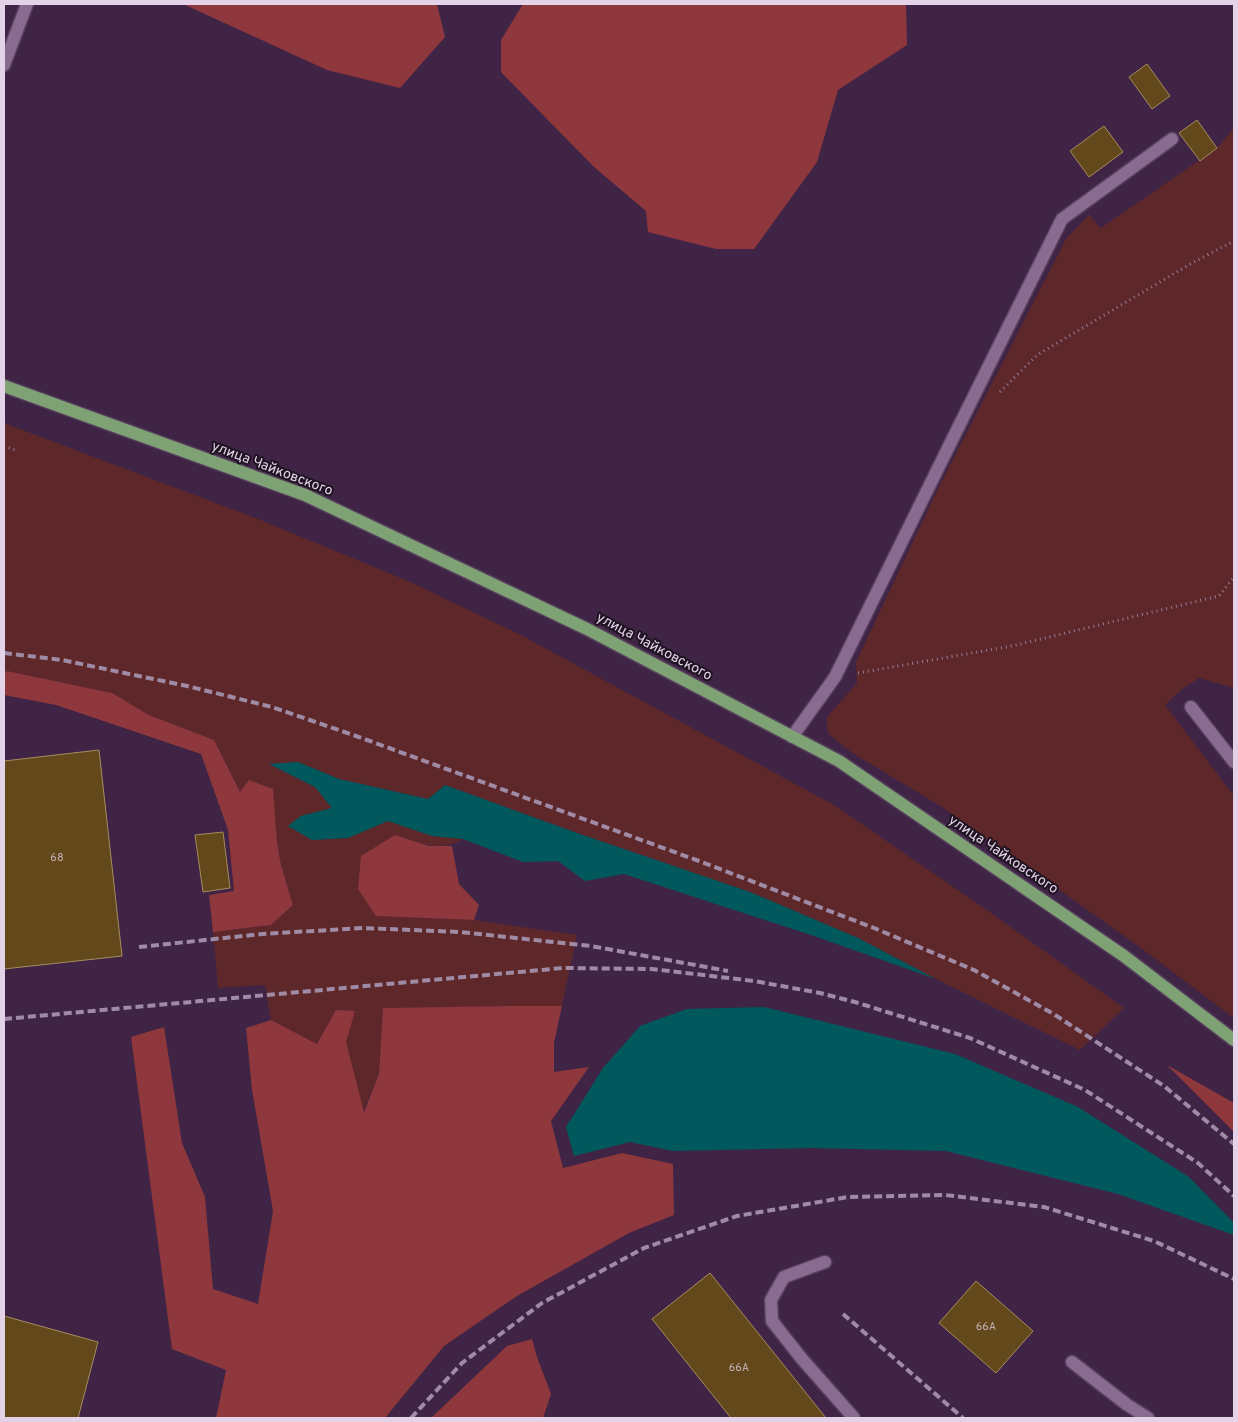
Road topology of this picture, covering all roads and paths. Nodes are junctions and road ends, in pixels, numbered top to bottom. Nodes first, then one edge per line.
1 (27, 4) edge
2 (4, 65) edge
3 (1172, 139) dead end
4 (1234, 241) edge
5 (4, 386) edge
6 (995, 396) dead end
7 (4, 446) edge
8 (15, 450) dead end
9 (1234, 577) edge
10 (836, 676) junction
11 (1191, 707) dead end
12 (792, 737) junction
13 (1234, 762) edge
14 (1234, 1040) edge
15 (825, 1262) dead end
16 (1072, 1362) dead end
17 (854, 1418) edge
18 (1148, 1418) edge

1 - 2 lane
3 - 10 lane
4 - 6 path
5 - 12 main road, улица Чайковского
7 - 8 path
9 - 10 path
10 - 12 lane
11 - 13 lane
12 - 14 main road, улица Чайковского
15 - 17 lane
16 - 18 lane

